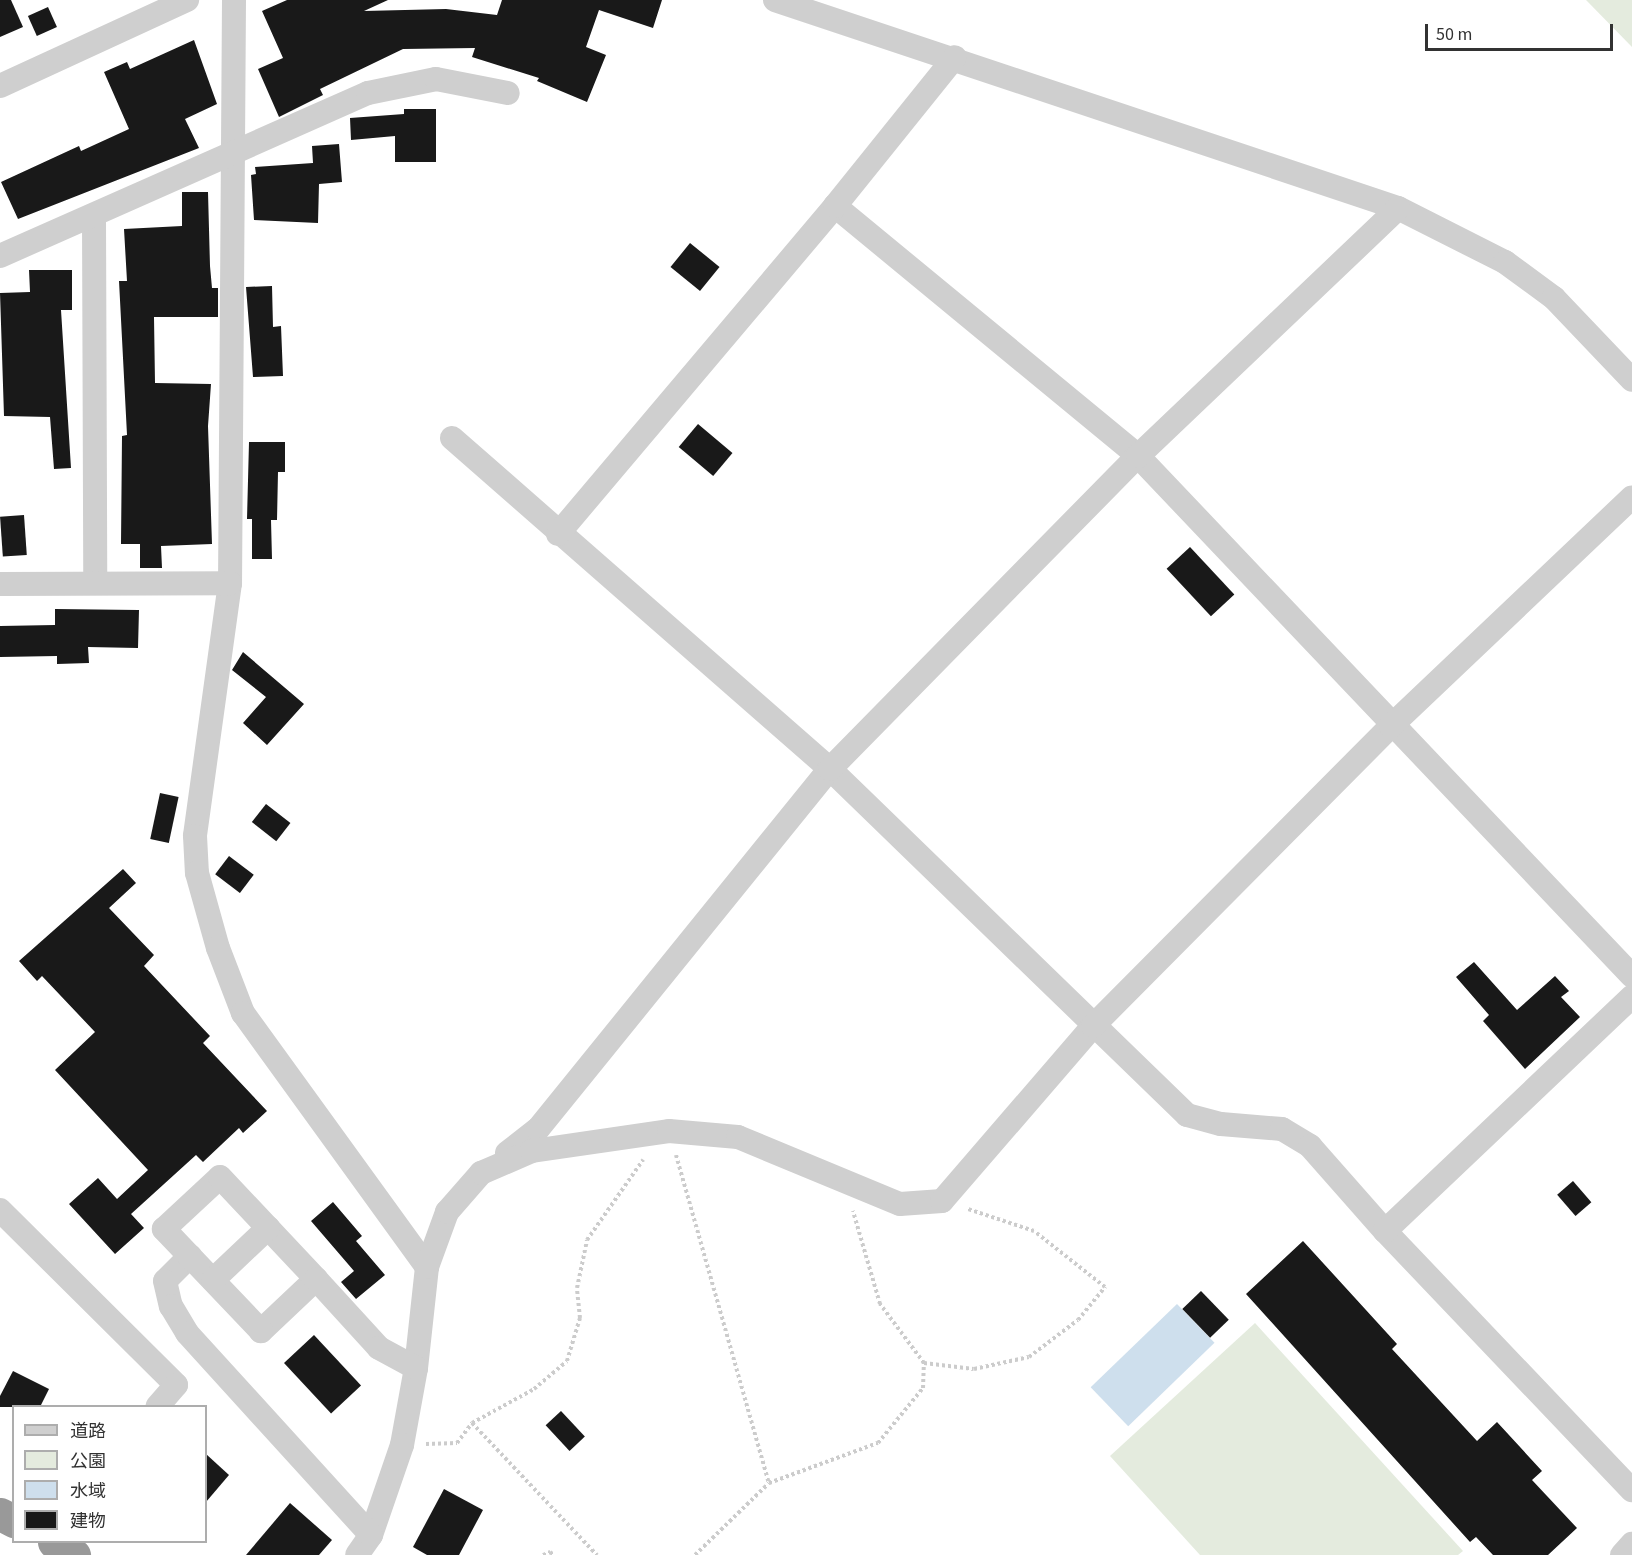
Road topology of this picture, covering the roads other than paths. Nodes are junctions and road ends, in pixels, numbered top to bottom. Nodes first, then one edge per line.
1 (187, 0) edge
2 (234, 0) edge
3 (775, 0) edge
4 (955, 57) junction
5 (0, 86) edge
6 (508, 93) dead end
7 (231, 152) junction
8 (836, 206) junction
9 (1398, 208) junction
10 (94, 217) junction
11 (0, 256) edge
12 (1632, 380) edge
13 (452, 438) dead end
14 (1138, 456) junction
15 (1632, 497) edge
16 (558, 534) junction
17 (95, 583) junction
18 (230, 583) junction
19 (0, 584) edge
20 (1390, 726) junction
21 (830, 769) junction
22 (1632, 976) edge
23 (1632, 997) edge
24 (1093, 1026) junction
25 (481, 1173) junction
26 (0, 1210) edge
27 (268, 1228) junction
28 (1385, 1231) junction
29 (190, 1256) junction
30 (427, 1266) junction
31 (316, 1279) junction
32 (213, 1280) junction
33 (416, 1368) junction
34 (160, 1405) edge
35 (1632, 1490) edge
36 (371, 1535) junction
37 (56, 1543) edge
38 (1632, 1544) edge
39 (74, 1555) edge
40 (357, 1555) edge
41 (1622, 1555) edge

1 - 5 street
2 - 7 street
3 - 4 street
4 - 8 street
4 - 9 street
6 - 7 street
7 - 10 street
7 - 18 street
8 - 14 street
8 - 16 street
9 - 12 street
9 - 14 street
10 - 11 street
10 - 17 street
13 - 16 street
14 - 20 street
14 - 21 street
15 - 20 street
16 - 21 street
17 - 18 street
17 - 19 street
18 - 30 street
20 - 22 street
20 - 24 street
21 - 24 street
21 - 25 street
23 - 28 street
24 - 25 street
24 - 28 street
25 - 30 street
26 - 34 street
27 - 29 street
27 - 31 street
27 - 32 street
28 - 35 street
29 - 32 street
29 - 36 street
30 - 33 street
31 - 32 street
31 - 33 street
33 - 36 street
36 - 40 street
37 - 39 highway
38 - 41 street

